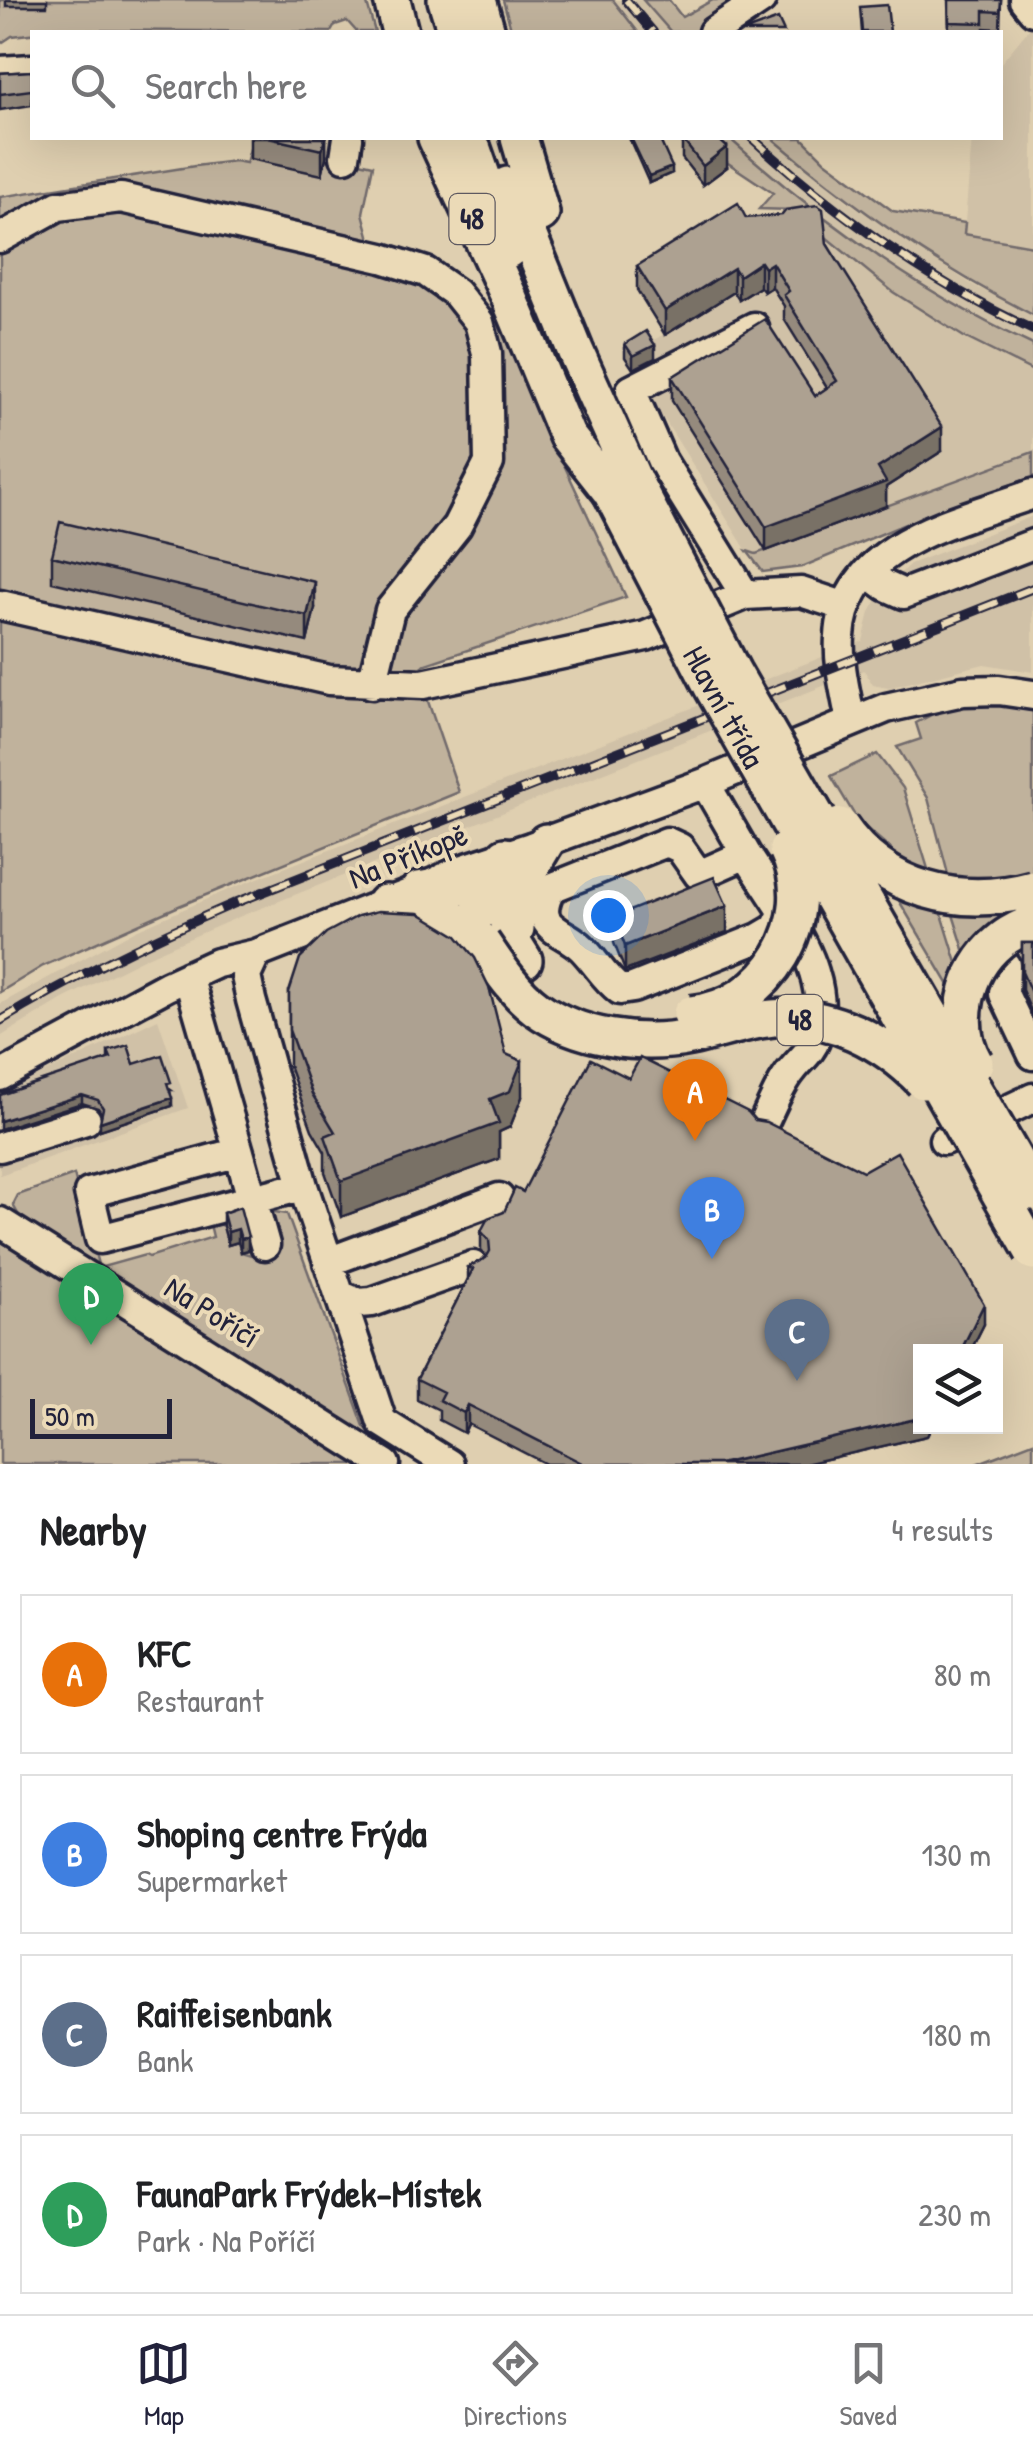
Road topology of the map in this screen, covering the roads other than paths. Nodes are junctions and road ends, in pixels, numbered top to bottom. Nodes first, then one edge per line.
1 (392, 0) edge
2 (424, 0) edge
3 (446, 0) edge
4 (478, 0) edge
5 (761, 0) edge
6 (1024, 0) edge
7 (1033, 12) edge
8 (400, 30) edge
9 (433, 30) edge
10 (455, 30) edge
11 (487, 30) edge
12 (716, 30) edge
13 (30, 69) edge
14 (0, 71) edge
15 (437, 140) edge
16 (469, 140) edge
17 (491, 140) edge
18 (518, 140) edge
19 (0, 238) edge
20 (536, 288) junction
21 (754, 326) edge
22 (1033, 494) edge
23 (1033, 544) edge
24 (867, 572) junction
25 (744, 595) junction
26 (0, 605) edge
27 (846, 607) junction
28 (711, 658) junction
29 (372, 684) junction
30 (1033, 695) edge
31 (851, 722) junction
32 (704, 782) junction
33 (546, 842) junction
34 (746, 854) junction
35 (505, 856) junction
36 (482, 888) junction
37 (1033, 889) edge
38 (420, 890) junction
39 (385, 903) junction
40 (778, 921) junction
41 (1033, 922) edge
42 (508, 943) junction
43 (256, 954) junction
44 (1005, 965) dead end
45 (188, 976) junction
46 (1033, 1054) edge
47 (0, 1076) edge
48 (1033, 1098) edge
49 (86, 1120) dead end
50 (762, 1124) edge
51 (944, 1140) dead end
52 (1, 1147) edge
53 (239, 1152) junction
54 (1033, 1163) edge
55 (0, 1176) edge
56 (302, 1186) junction
57 (1033, 1192) edge
58 (252, 1198) junction
59 (499, 1198) dead end
60 (0, 1222) edge
61 (266, 1245) dead end
62 (1033, 1252) edge
63 (328, 1262) junction
64 (473, 1266) edge
65 (1033, 1266) edge
66 (340, 1295) junction
67 (385, 1464) edge
68 (449, 1464) edge

1 - 8 main road
2 - 9 main road
3 - 10 main road
4 - 11 main road
5 - 12 street
6 - 7 street
13 - 14 street
15 - 20 main road, 48
16 - 20 main road, Hlavní třída / 48
17 - 20 main road, 48
18 - 20 main road, 48
19 - 29 street
20 - 28 main road, Hlavní třída / 48, bridge
21 - 25 street
22 - 24 street
23 - 24 street
24 - 27 street
25 - 27 street
25 - 29 street
26 - 29 street
27 - 31 street
28 - 37 main road, 48, bridge
28 - 42 main road, 48, bridge
28 - 57 main road, 48, bridge
28 - 62 main road, Hlavní třída / 48, bridge
30 - 31 street, Na Příkopě
31 - 32 street, Na Příkopě
32 - 33 street, Na Příkopě
32 - 34 street
33 - 35 street, Na Příkopě
33 - 42 main road
34 - 40 street
34 - 40 street
35 - 36 main road
35 - 38 street, Na Příkopě
36 - 38 main road
36 - 42 main road
38 - 39 street, Na Příkopě
39 - 42 main road, 48
39 - 43 street, Na Příkopě
40 - 50 street
41 - 54 main road, bridge
42 - 65 main road, 48, bridge
43 - 45 street, Na Příkopě
43 - 56 street
44 - 46 street
45 - 47 street, Na Příkopě
45 - 53 street
48 - 51 street
49 - 52 street
52 - 55 street
53 - 58 street
53 - 58 street
56 - 58 street
56 - 63 street
58 - 61 street
59 - 63 street
60 - 67 street, Na Poříčí
63 - 66 street
64 - 66 street
66 - 68 street

